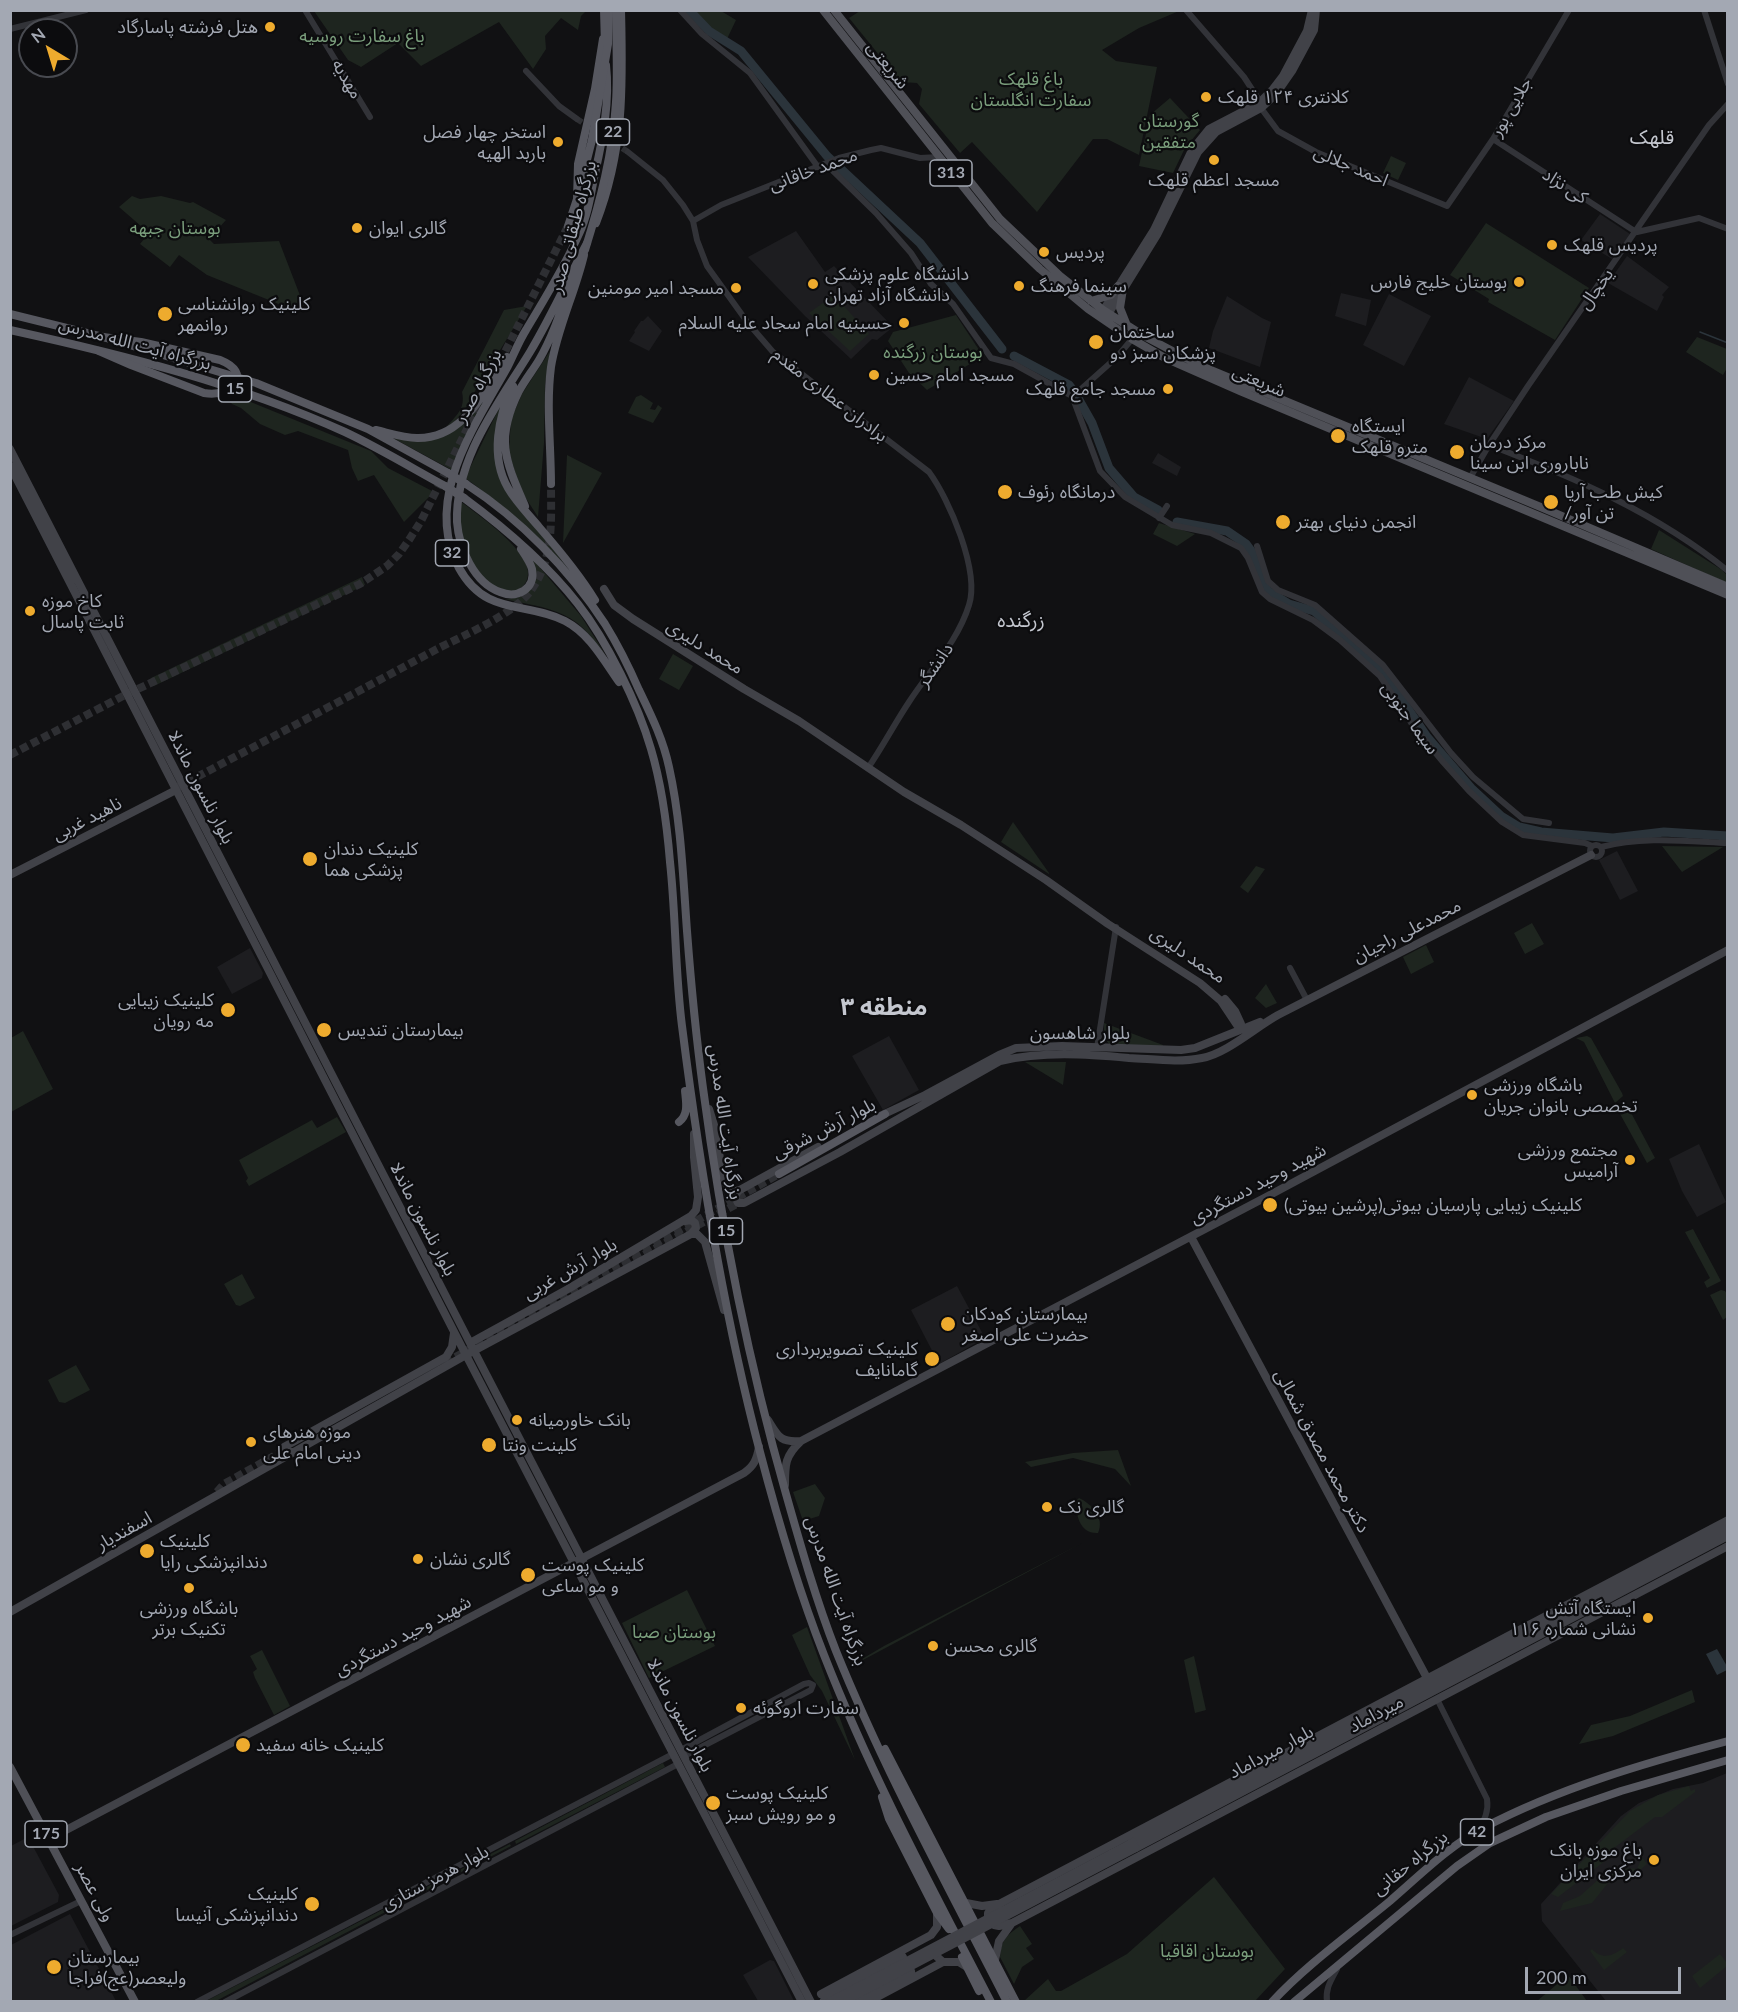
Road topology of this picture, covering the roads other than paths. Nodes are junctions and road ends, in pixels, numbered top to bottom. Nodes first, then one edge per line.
1 (86, 10) edge
2 (305, 10) edge
3 (606, 10) edge
4 (616, 10) edge
5 (621, 10) edge
6 (680, 10) edge
7 (823, 10) edge
8 (834, 10) edge
9 (1186, 10) edge
10 (1314, 10) edge
11 (1569, 10) edge
12 (1704, 10) edge
13 (10, 29) edge
14 (603, 33) junction
15 (526, 71) dead end
16 (1728, 84) edge
17 (1728, 104) edge
18 (1260, 105) junction
19 (370, 117) dead end
20 (577, 119) tunnel mouth
21 (1493, 139) junction
22 (590, 150) junction
23 (628, 152) tunnel mouth
24 (943, 155) junction
25 (826, 164) junction
26 (818, 167) junction
27 (577, 199) junction
28 (590, 200) junction
29 (1451, 202) joint
30 (693, 221) junction
31 (568, 226) tunnel mouth
32 (1728, 229) edge
33 (1636, 232) junction
34 (585, 250) junction
35 (1120, 288) junction
36 (1091, 301) junction
37 (10, 314) edge
38 (1104, 315) junction
39 (1131, 328) junction
40 (10, 330) edge
41 (525, 332) junction
42 (103, 337) junction
43 (1132, 339) junction
44 (99, 351) junction
45 (531, 351) junction
46 (1080, 390) dead end
47 (368, 429) junction
48 (1489, 445) junction
49 (10, 449) edge
50 (10, 466) edge
51 (1468, 482) junction
52 (551, 484) tunnel mouth
53 (1167, 507) dead end
54 (528, 514) junction
55 (1159, 518) junction
56 (510, 534) junction
57 (1257, 546) dead end
58 (967, 552) joint
59 (1728, 571) edge
60 (72, 577) junction
61 (1728, 587) edge
62 (604, 589) dead end
63 (1728, 595) edge
64 (607, 626) junction
65 (630, 696) junction
66 (870, 766) junction
67 (176, 790) junction
68 (1549, 823) dead end
69 (1728, 843) edge
70 (1601, 847) junction
71 (1591, 851) junction
72 (10, 875) edge
73 (1116, 927) junction
74 (1728, 950) edge
75 (1290, 968) dead end
76 (1306, 999) junction
77 (1243, 1035) junction
78 (1097, 1048) junction
79 (1043, 1051) junction
80 (687, 1063) junction
81 (704, 1095) junction
82 (926, 1098) junction
83 (885, 1114) junction
84 (680, 1122) dead end
85 (694, 1124) junction
86 (840, 1152) junction
87 (780, 1177) joint
88 (738, 1191) junction
89 (685, 1221) junction
90 (691, 1234) junction
91 (1191, 1237) junction
92 (564, 1299) dead end
93 (454, 1331) junction
94 (497, 1338) junction
95 (733, 1340) junction
96 (470, 1343) junction
97 (487, 1344) junction
98 (470, 1353) junction
99 (481, 1364) junction
100 (765, 1415) junction
101 (801, 1441) junction
102 (759, 1447) junction
103 (295, 1452) junction
104 (251, 1476) junction
105 (785, 1492) junction
106 (1728, 1520) edge
107 (1728, 1528) edge
108 (1728, 1536) edge
109 (1677, 1546) junction
110 (1728, 1546) edge
111 (578, 1561) junction
112 (1660, 1563) junction
113 (10, 1607) edge
114 (10, 1612) edge
115 (1489, 1662) junction
116 (1427, 1678) junction
117 (1461, 1686) junction
118 (1437, 1699) junction
119 (1392, 1722) junction
120 (867, 1723) junction
121 (1373, 1723) junction
122 (1332, 1729) junction
123 (1728, 1741) edge
124 (683, 1752) junction
125 (1303, 1753) junction
126 (663, 1760) junction
127 (1728, 1760) edge
128 (678, 1764) junction
129 (10, 1767) edge
130 (667, 1770) junction
131 (879, 1781) junction
132 (1478, 1831) junction
133 (49, 1839) junction
134 (1134, 1845) junction
135 (1067, 1868) junction
136 (1049, 1878) junction
137 (1083, 1885) junction
138 (1057, 1898) junction
139 (81, 1901) junction
140 (966, 1903) junction
141 (1001, 1903) junction
142 (1016, 1907) junction
143 (937, 1913) junction
144 (1012, 1923) junction
145 (10, 1935) edge
146 (995, 1960) junction
147 (943, 1962) junction
148 (1341, 1962) junction
149 (967, 1967) junction
150 (804, 1988) junction
151 (825, 1998) edge
152 (135, 2001) edge
153 (197, 2001) edge
154 (225, 2001) edge
155 (802, 2001) edge
156 (811, 2001) edge
157 (844, 2001) edge
158 (856, 2001) edge
159 (868, 2001) edge
160 (985, 2001) edge
161 (991, 2001) edge
162 (1007, 2001) edge
163 (1016, 2001) edge
164 (1272, 2001) edge
165 (1294, 2001) edge
166 (1327, 2001) edge

1 - 13 street
2 - 19 street, مهدیه
3 - 14 highway, بزرگراه صدر / 32
3 - 22 highway, بزرگراه طبقاتی صدر / 22, bridge
4 - 34 highway, بزرگراه طبقاتی صدر / 22, bridge
5 - 45 highway, بزرگراه صدر / 32
6 - 26 street
7 - 24 main road, شریعتی / 313
8 - 24 main road, شریعتی / 313
9 - 18 street
10 - 18 main road
11 - 21 street, جلایی پور
12 - 16 street
14 - 27 highway
14 - 28 highway, بزرگراه صدر / 32
15 - 20 street
17 - 33 street, یخچال
18 - 29 street, احمد جلالی
18 - 35 main road
21 - 29 street, جلایی پور
21 - 33 street, کی نژاد
22 - 27 highway, 22
22 - 28 highway
23 - 30 street, برادران عطاری مقدم
24 - 25 street, محمد خاقانی
24 - 36 main road, شریعتی / 313
24 - 38 main road, شریعتی / 313
25 - 26 street, محمد خاقانی
25 - 55 street
26 - 30 street, محمد خاقانی
27 - 31 highway, 22
28 - 41 highway, بزرگراه صدر / 32
30 - 58 street, برادران عطاری مقدم
32 - 33 street
33 - 48 street, یخچال
34 - 52 highway, بزرگراه طبقاتی صدر / 22
34 - 54 highway
35 - 36 main road
35 - 38 main road
35 - 39 main road
36 - 38 main road, شریعتی / 313
37 - 42 highway, بزرگراه آیت الله مدرس / 15
38 - 39 main road, شریعتی / 313
38 - 43 main road, شریعتی / 313
39 - 51 main road, شریعتی / 313
40 - 44 highway, بزرگراه آیت الله مدرس / 15
41 - 47 highway
41 - 65 highway, بزرگراه صدر / 32
42 - 44 highway, bridge
42 - 47 highway, بزرگراه آیت الله مدرس / 15
43 - 46 street
43 - 51 main road, شریعتی / 313
44 - 56 highway, بزرگراه آیت الله مدرس / 15, bridge
45 - 54 highway, 32
45 - 56 highway, بزرگراه صدر / 32
47 - 64 highway, بزرگراه آیت الله مدرس / 15, bridge
48 - 51 street, یخچال
48 - 59 street
49 - 60 main road, بلوار نلسون ماندلا
50 - 60 main road, بلوار نلسون ماندلا
51 - 61 main road, شریعتی / 313
51 - 63 main road, شریعتی / 313
53 - 55 street
54 - 64 highway
55 - 71 street, سیما جنوبی
56 - 65 highway, بزرگراه آیت الله مدرس / 15
57 - 68 street
58 - 66 street, دانشگر
60 - 67 main road, بلوار نلسون ماندلا
60 - 96 main road, بلوار نلسون ماندلا
62 - 66 main road, محمد دلیری
64 - 81 highway, بزرگراه آیت الله مدرس / 15
65 - 80 highway, بزرگراه آیت الله مدرس / 15
66 - 73 main road, محمد دلیری
67 - 72 main road, ناهید غربی
67 - 93 main road, بلوار نلسون ماندلا
69 - 70 street
70 - 71 street
70 - 71 street
71 - 76 main road, محمدعلی راجیان
73 - 77 main road, محمد دلیری
73 - 78 street
74 - 91 main road, شهید وحید دستگردی
75 - 76 street
76 - 77 main road, محمدعلی راجیان
77 - 78 main road, بلوار شاهسون
77 - 79 main road, بلوار شاهسون
78 - 79 main road, بلوار شاهسون
79 - 82 main road, بلوار شاهسون
80 - 84 highway
80 - 85 highway, بزرگراه آیت الله مدرس / 15
81 - 88 main road
81 - 100 highway, بزرگراه آیت الله مدرس / 15
82 - 83 main road, بلوار آرش شرقی
82 - 86 main road, بلوار آرش شرقی
83 - 87 highway
83 - 88 main road, بلوار آرش شرقی
85 - 89 main road
85 - 95 highway, بزرگراه آیت الله مدرس / 15
86 - 87 main road, بلوار آرش شرقی
86 - 88 main road, بلوار آرش شرقی
89 - 90 main road
89 - 96 main road, بلوار آرش غربی
90 - 94 main road, بلوار آرش غربی
90 - 95 main road
91 - 101 main road, شهید وحید دستگردی
91 - 116 main road, دکتر محمد مصدق شمالی
92 - 94 main road, بلوار آرش غربی
93 - 98 main road, بلوار نلسون ماندلا
93 - 103 main road
94 - 97 main road, بلوار آرش غربی
95 - 102 highway, بزرگراه آیت الله مدرس / 15
96 - 98 main road, بلوار نلسون ماندلا
97 - 98 main road, بلوار آرش غربی
97 - 99 main road
98 - 99 main road, بلوار نلسون ماندلا
98 - 103 main road, اسفندیار
98 - 111 main road, بلوار نلسون ماندلا
99 - 111 main road, بلوار نلسون ماندلا
100 - 101 main road
100 - 105 highway, بزرگراه آیت الله مدرس / 15
101 - 105 main road
102 - 111 main road, شهید وحید دستگردی
102 - 131 highway, بزرگراه آیت الله مدرس / 15
103 - 104 main road, اسفندیار
104 - 113 main road, اسفندیار
104 - 114 main road, اسفندیار
105 - 120 highway, بزرگراه آیت الله مدرس / 15
106 - 109 main road, میرداماد
107 - 112 main road, بلوار میرداماد
108 - 115 main road, بلوار میرداماد
109 - 112 main road
109 - 116 main road, میرداماد
110 - 117 main road, میرداماد
111 - 124 main road, بلوار نلسون ماندلا
111 - 133 main road, شهید وحید دستگردی
112 - 125 main road, بلوار میرداماد
115 - 117 main road
115 - 121 main road, بلوار میرداماد
116 - 122 main road, میرداماد
117 - 118 main road, میرداماد
118 - 119 main road, میرداماد
118 - 132 street
119 - 121 main road
119 - 137 main road, میرداماد
120 - 140 highway
120 - 162 highway, بزرگراه آیت الله مدرس / 15
121 - 134 main road, بلوار میرداماد
122 - 125 main road
122 - 135 main road, میرداماد
123 - 132 highway, بزرگراه حقانی / 42
124 - 124 street
124 - 126 street, بلوار هرمز ستاری
124 - 128 main road, بلوار نلسون ماندلا
124 - 150 main road, بلوار نلسون ماندلا
125 - 134 main road, بلوار میرداماد
126 - 130 street
126 - 153 street, بلوار هرمز ستاری
127 - 148 highway, بزرگراه حقانی / 42
128 - 130 street, بلوار هرمز ستاری
128 - 155 main road, بلوار نلسون ماندلا
129 - 133 main road, ولی عصر / 175
130 - 154 street, بلوار هرمز ستاری
131 - 143 highway
131 - 161 highway, بزرگراه آیت الله مدرس / 15
132 - 164 highway, بزرگراه حقانی / 42
133 - 139 main road, ولی عصر / 175
134 - 142 main road, بلوار میرداماد, bridge
135 - 136 main road, میرداماد
135 - 137 main road
136 - 138 main road
136 - 141 main road, میرداماد
137 - 138 main road, میرداماد
138 - 144 main road, میرداماد
139 - 145 street
139 - 152 main road, ولی عصر / 175
140 - 141 main road
140 - 146 highway
141 - 144 main road
142 - 151 main road, بلوار میرداماد, bridge
142 - 151 main road, bridge
142 - 157 main road, بلوار میرداماد, bridge
142 - 158 main road, bridge
143 - 149 highway
143 - 151 main road
144 - 146 main road
146 - 163 highway
147 - 149 main road
147 - 157 main road
147 - 159 main road
148 - 165 highway, 42
148 - 166 street
149 - 160 highway
150 - 151 main road
150 - 156 main road, بلوار نلسون ماندلا

